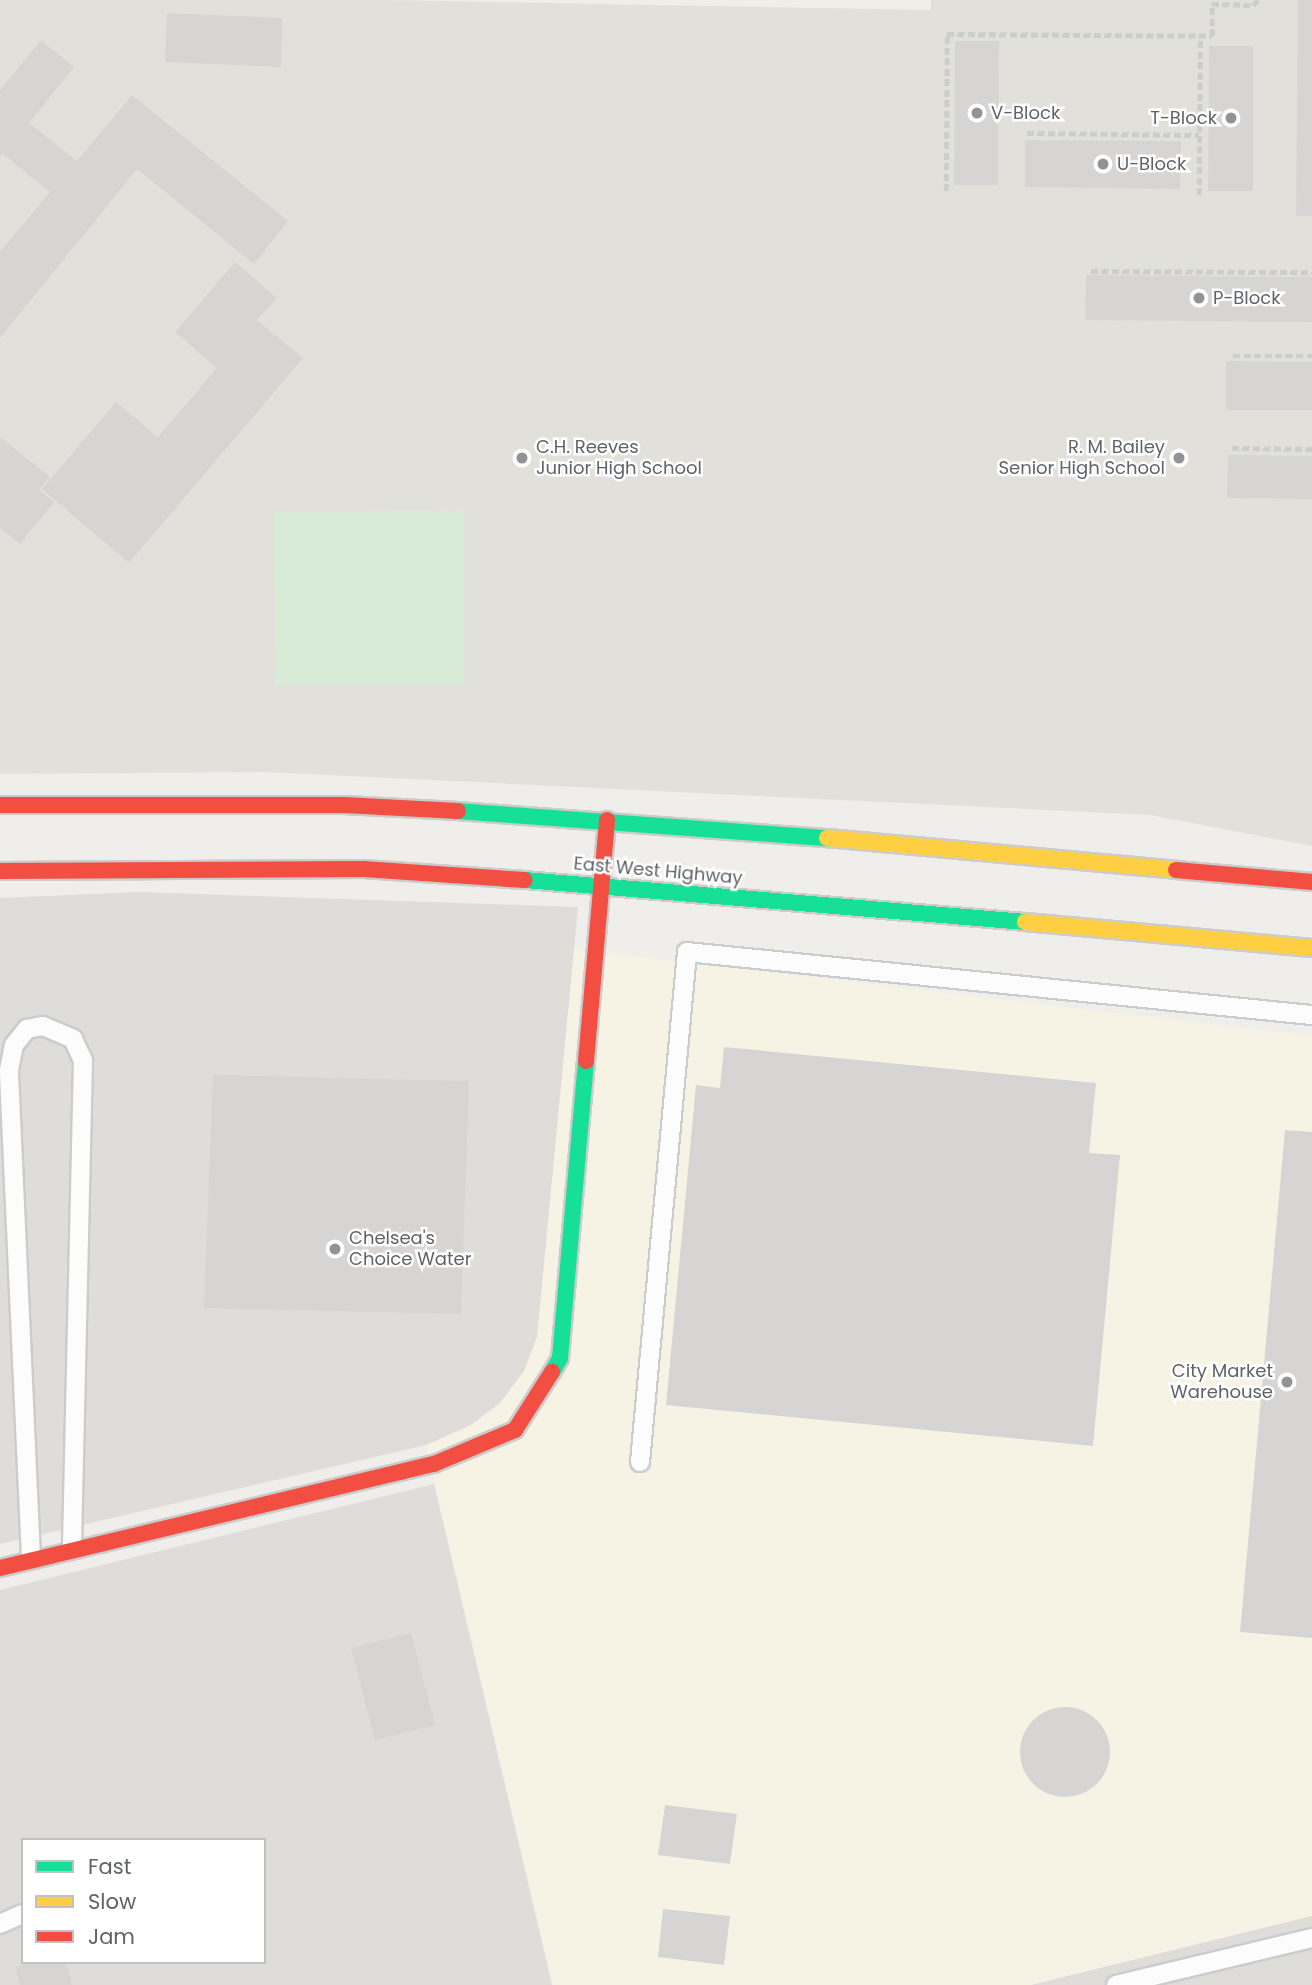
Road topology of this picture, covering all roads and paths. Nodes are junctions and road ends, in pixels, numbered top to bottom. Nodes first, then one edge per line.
1 (1258, 0) edge
2 (1200, 36) junction
3 (1027, 133) dead end
4 (1199, 135) junction
5 (946, 191) dead end
6 (1199, 195) dead end
7 (1091, 271) dead end
8 (1312, 272) edge
9 (1233, 356) dead end
10 (1312, 356) edge
11 (1232, 448) dead end
12 (1312, 449) edge
13 (0, 805) edge
14 (607, 820) junction
15 (0, 871) edge
16 (1312, 882) edge
17 (603, 885) junction
18 (1312, 948) edge
19 (1312, 1015) edge
20 (640, 1462) dead end
21 (72, 1549) junction
22 (31, 1559) junction
23 (0, 1568) edge
24 (21, 1914) edge
25 (0, 1924) edge
26 (1312, 1938) edge
27 (1116, 1985) edge

1 - 2 path
2 - 4 path
2 - 5 path
3 - 4 path
4 - 6 path
7 - 8 path
9 - 10 path
11 - 12 path
13 - 14 main road
14 - 16 main road
14 - 17 main road
15 - 17 main road, East West Highway
17 - 18 main road, East West Highway
17 - 21 main road
19 - 20 lane
21 - 22 main road
21 - 22 lane
22 - 23 main road
24 - 25 lane
26 - 27 lane

